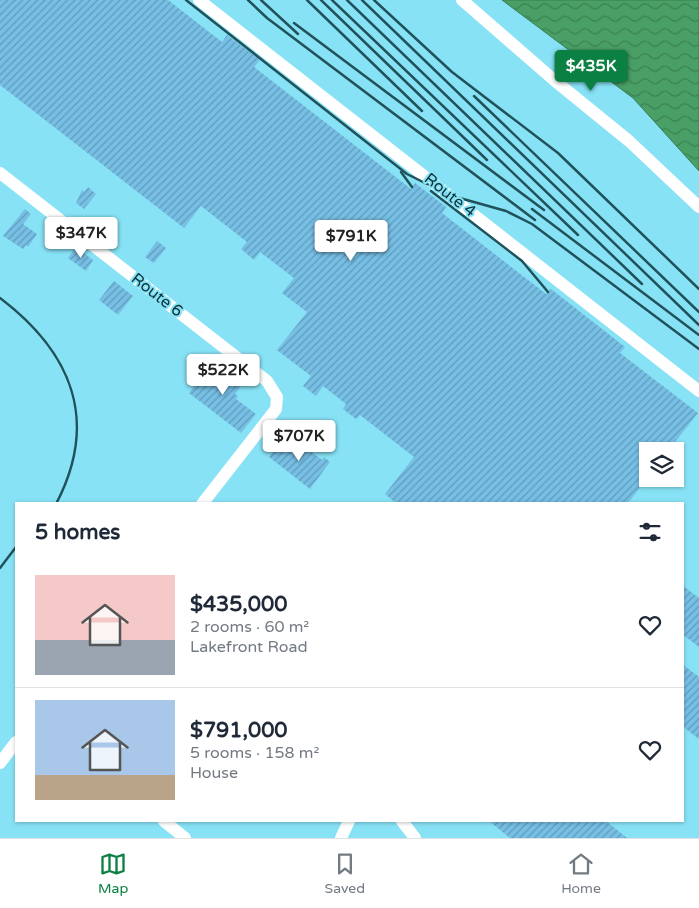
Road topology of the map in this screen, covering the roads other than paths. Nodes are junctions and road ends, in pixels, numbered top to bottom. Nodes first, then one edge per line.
1 (199, 0) edge
2 (462, 0) edge
3 (0, 172) edge
4 (699, 207) edge
5 (699, 391) edge
6 (204, 502) edge
7 (15, 743) edge
8 (0, 763) edge
9 (165, 822) edge
10 (349, 822) edge
11 (403, 822) edge
12 (185, 838) edge
13 (341, 838) edge
14 (415, 838) edge

1 - 5 street, Route 4
2 - 4 street
3 - 6 street, Route 6
7 - 8 street
9 - 12 street
10 - 13 street
11 - 14 street

